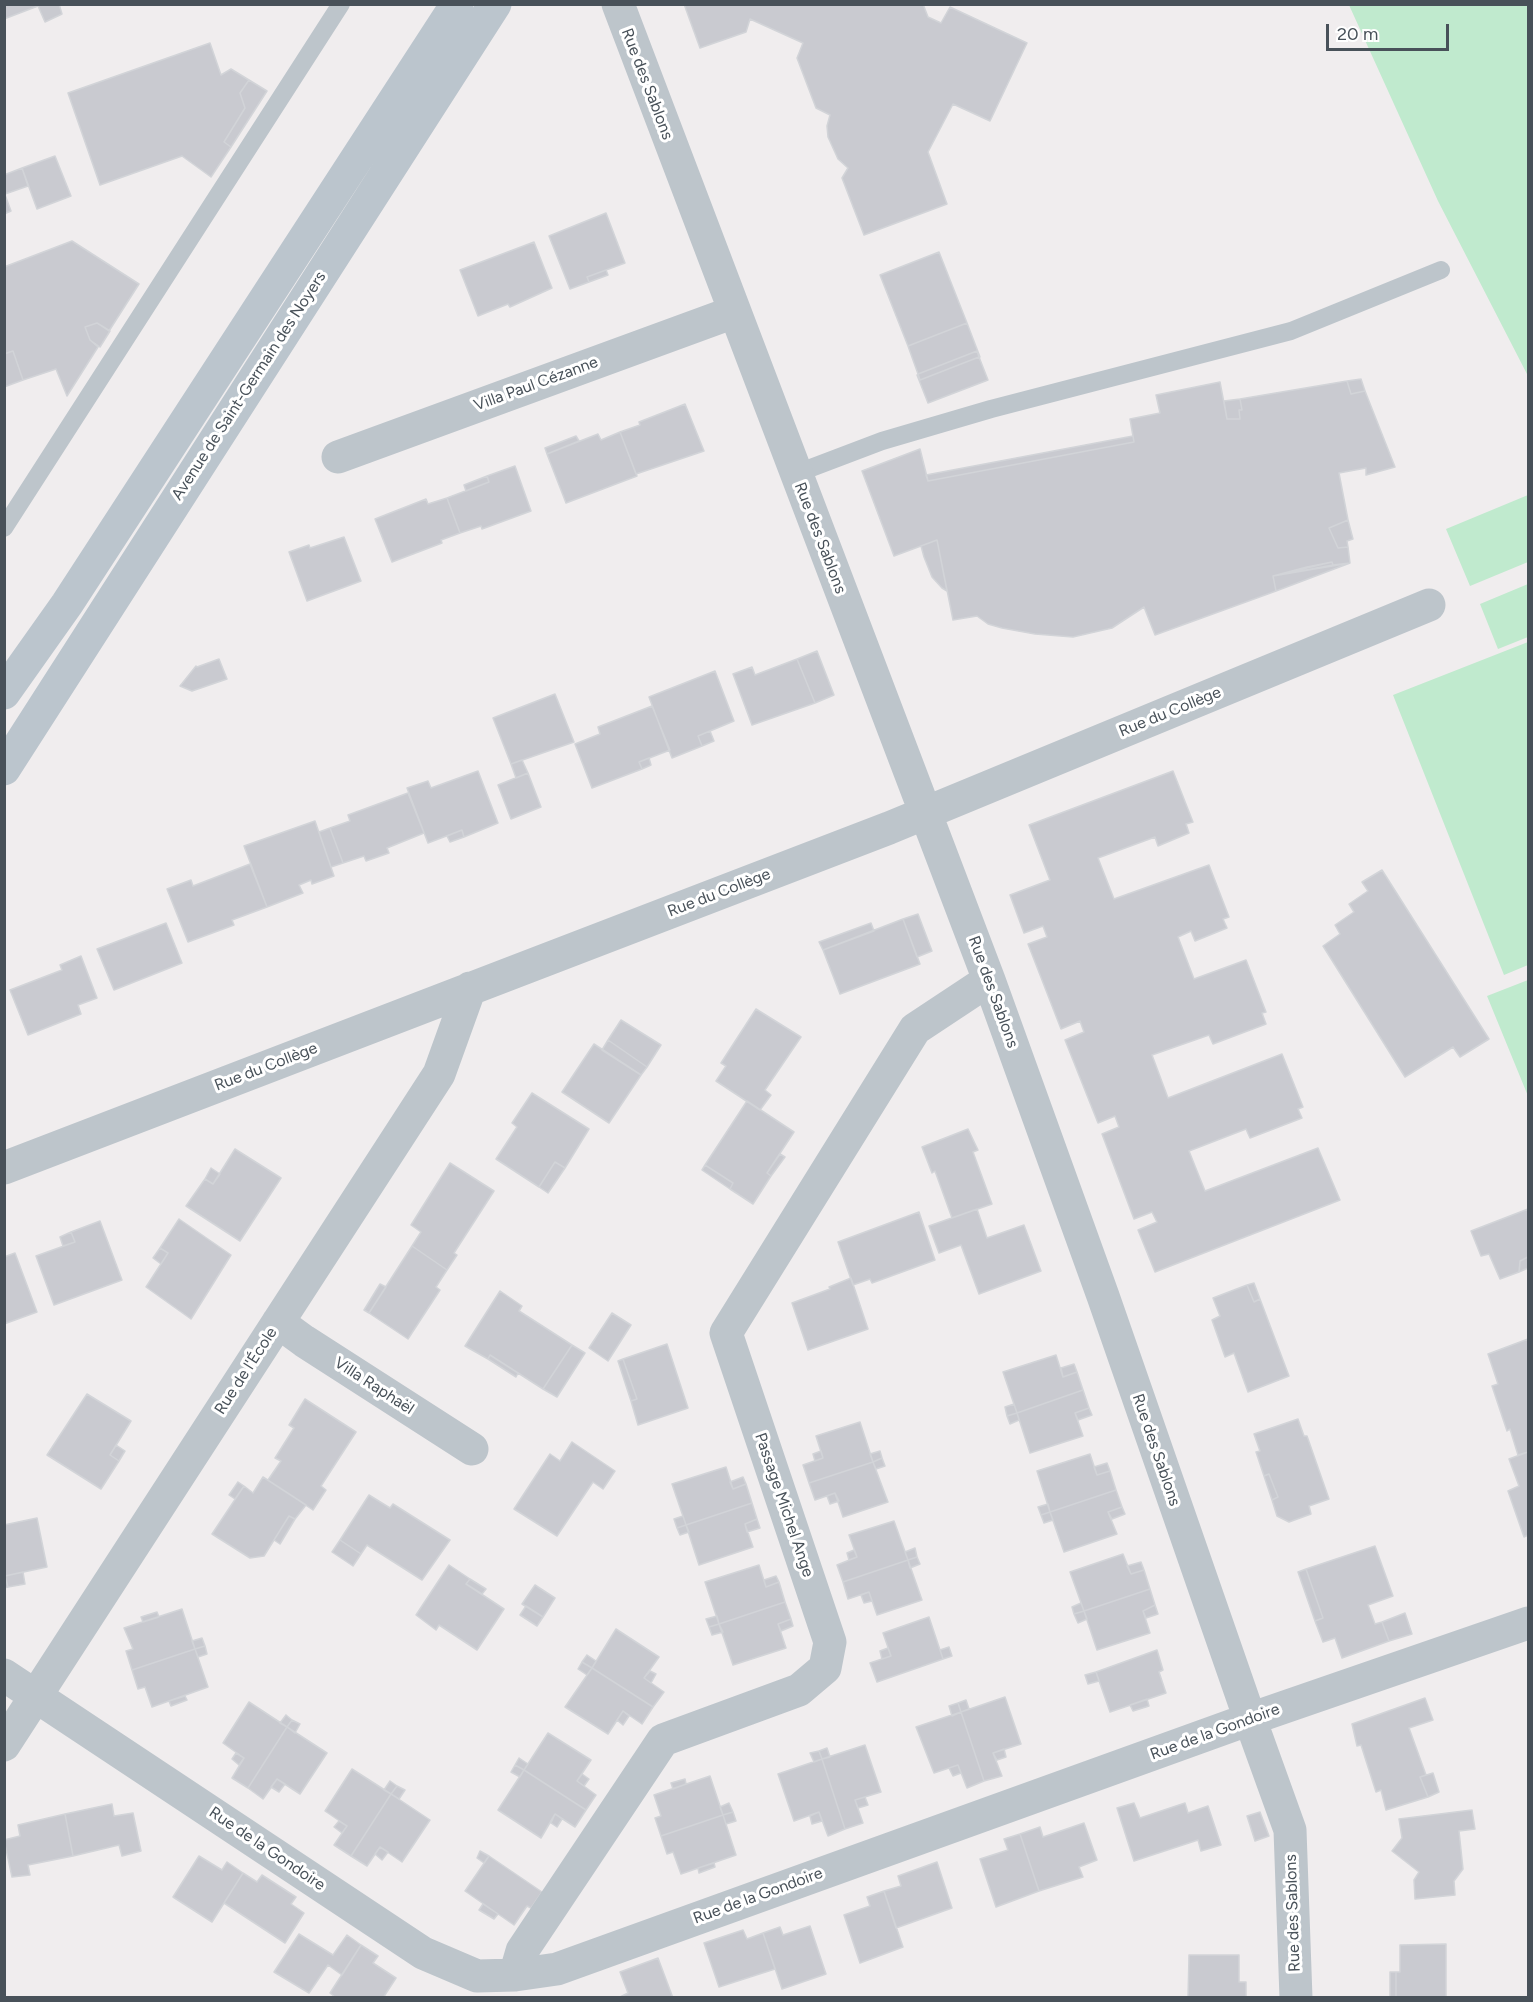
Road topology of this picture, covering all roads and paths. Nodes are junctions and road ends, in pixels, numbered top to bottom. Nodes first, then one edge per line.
1 (341, 4) edge
2 (458, 4) edge
3 (495, 4) edge
4 (618, 4) edge
5 (1441, 270) dead end
6 (734, 312) junction
7 (338, 457) dead end
8 (795, 474) junction
9 (4, 528) edge
10 (1429, 605) dead end
11 (8, 682) edge
12 (47, 701) junction
13 (4, 769) edge
14 (927, 812) junction
15 (989, 980) junction
16 (470, 988) junction
17 (4, 1168) edge
18 (278, 1322) junction
19 (472, 1449) dead end
20 (1528, 1623) edge
21 (4, 1675) edge
22 (37, 1695) junction
23 (1250, 1719) junction
24 (4, 1745) edge
25 (515, 1975) junction
26 (1296, 1998) edge

1 - 9 lane
2 - 11 main road, Avenue de Saint-Germain des Noyers
3 - 12 main road, Avenue de Saint-Germain des Noyers
4 - 6 street, Rue des Sablons
5 - 8 lane
6 - 7 street, Villa Paul Cézanne
6 - 8 street, Rue des Sablons
8 - 14 street, Rue des Sablons
10 - 14 street, Rue du Collège
11 - 12 street
12 - 13 main road, Avenue de Saint-Germain des Noyers
14 - 15 street, Rue des Sablons
14 - 16 street, Rue du Collège
15 - 23 street, Rue des Sablons
15 - 25 street, Passage Michel Ange
16 - 17 street, Rue du Collège
16 - 18 street, Rue de l'École
18 - 19 street, Villa Raphaël
18 - 22 street, Rue de l'École
20 - 23 street, Rue de la Gondoire
21 - 22 street, Rue de la Gondoire
22 - 24 street, Rue de l'École
22 - 25 street, Rue de la Gondoire
23 - 25 street, Rue de la Gondoire
23 - 26 street, Rue des Sablons

